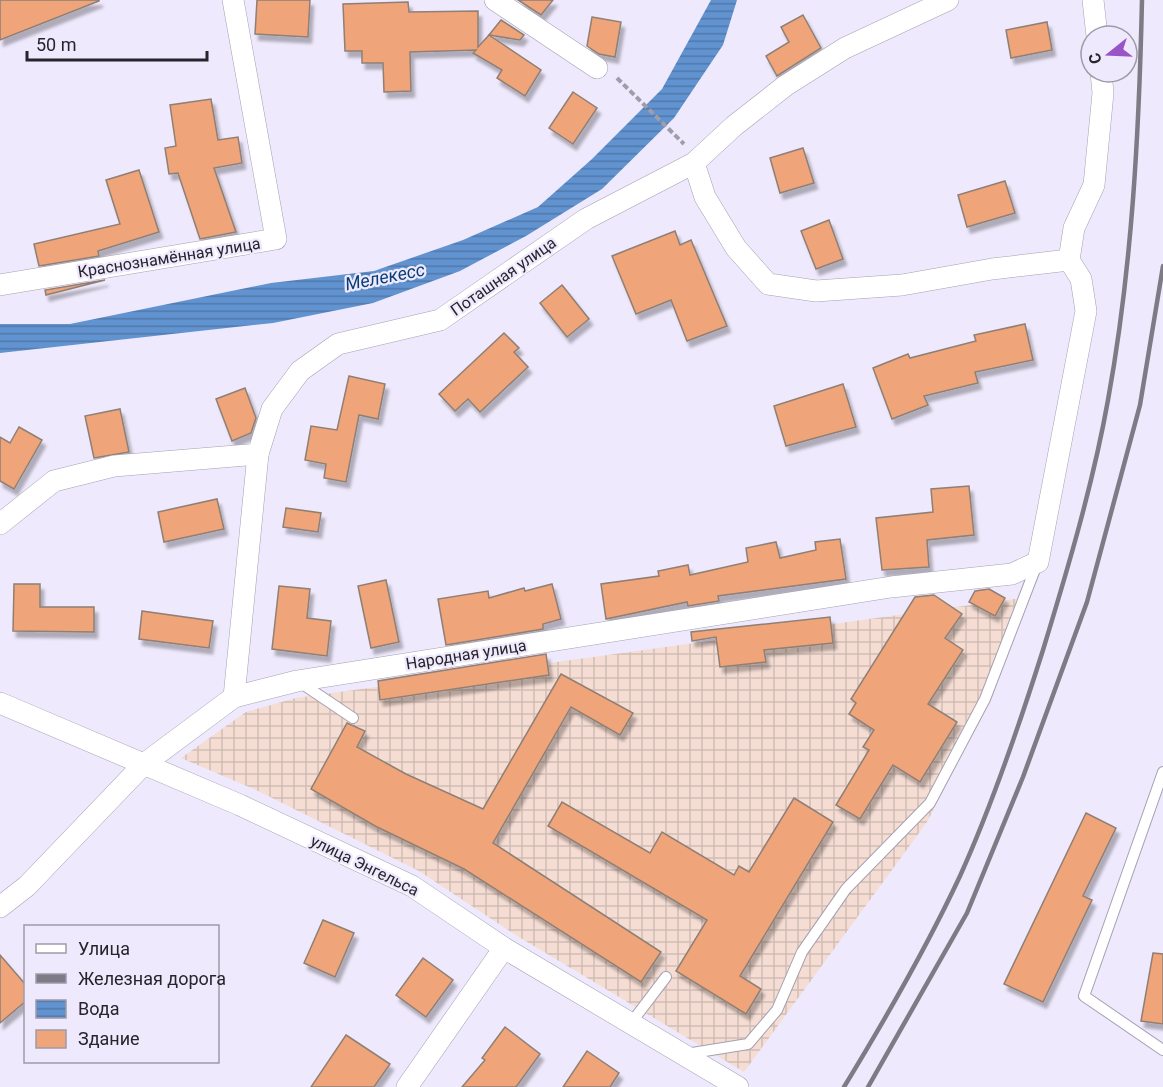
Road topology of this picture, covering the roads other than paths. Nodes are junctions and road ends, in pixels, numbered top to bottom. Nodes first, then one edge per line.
1 (232, 0) edge
2 (495, 0) edge
3 (948, 0) edge
4 (1093, 0) edge
5 (1096, 24) edge
6 (597, 68) dead end
7 (1102, 84) edge
8 (691, 154) junction
9 (1070, 260) junction
10 (0, 285) edge
11 (258, 454) junction
12 (0, 524) edge
13 (1038, 562) junction
14 (297, 681) junction
15 (234, 697) junction
16 (0, 703) edge
17 (353, 718) dead end
18 (144, 764) junction
19 (1163, 772) edge
20 (0, 907) edge
21 (504, 948) junction
22 (666, 977) dead end
23 (631, 1023) junction
24 (1163, 1050) edge
25 (683, 1054) junction
26 (407, 1087) edge
27 (738, 1087) edge

1 - 10 street, Краснознамённая улица
2 - 6 street
3 - 8 street, Поташная улица
4 - 5 street
7 - 9 street
8 - 9 street
8 - 11 street, Поташная улица
9 - 13 street
11 - 12 street
11 - 15 street, Поташная улица
13 - 14 street, Народная улица
13 - 25 lane
14 - 15 street, Народная улица
14 - 17 lane
15 - 18 street, Народная улица
16 - 18 street, улица Энгельса
18 - 20 street, Народная улица
18 - 21 street, улица Энгельса
19 - 24 lane
21 - 23 street, улица Энгельса
21 - 26 street
22 - 23 lane
23 - 25 street, улица Энгельса
25 - 27 street, улица Энгельса

